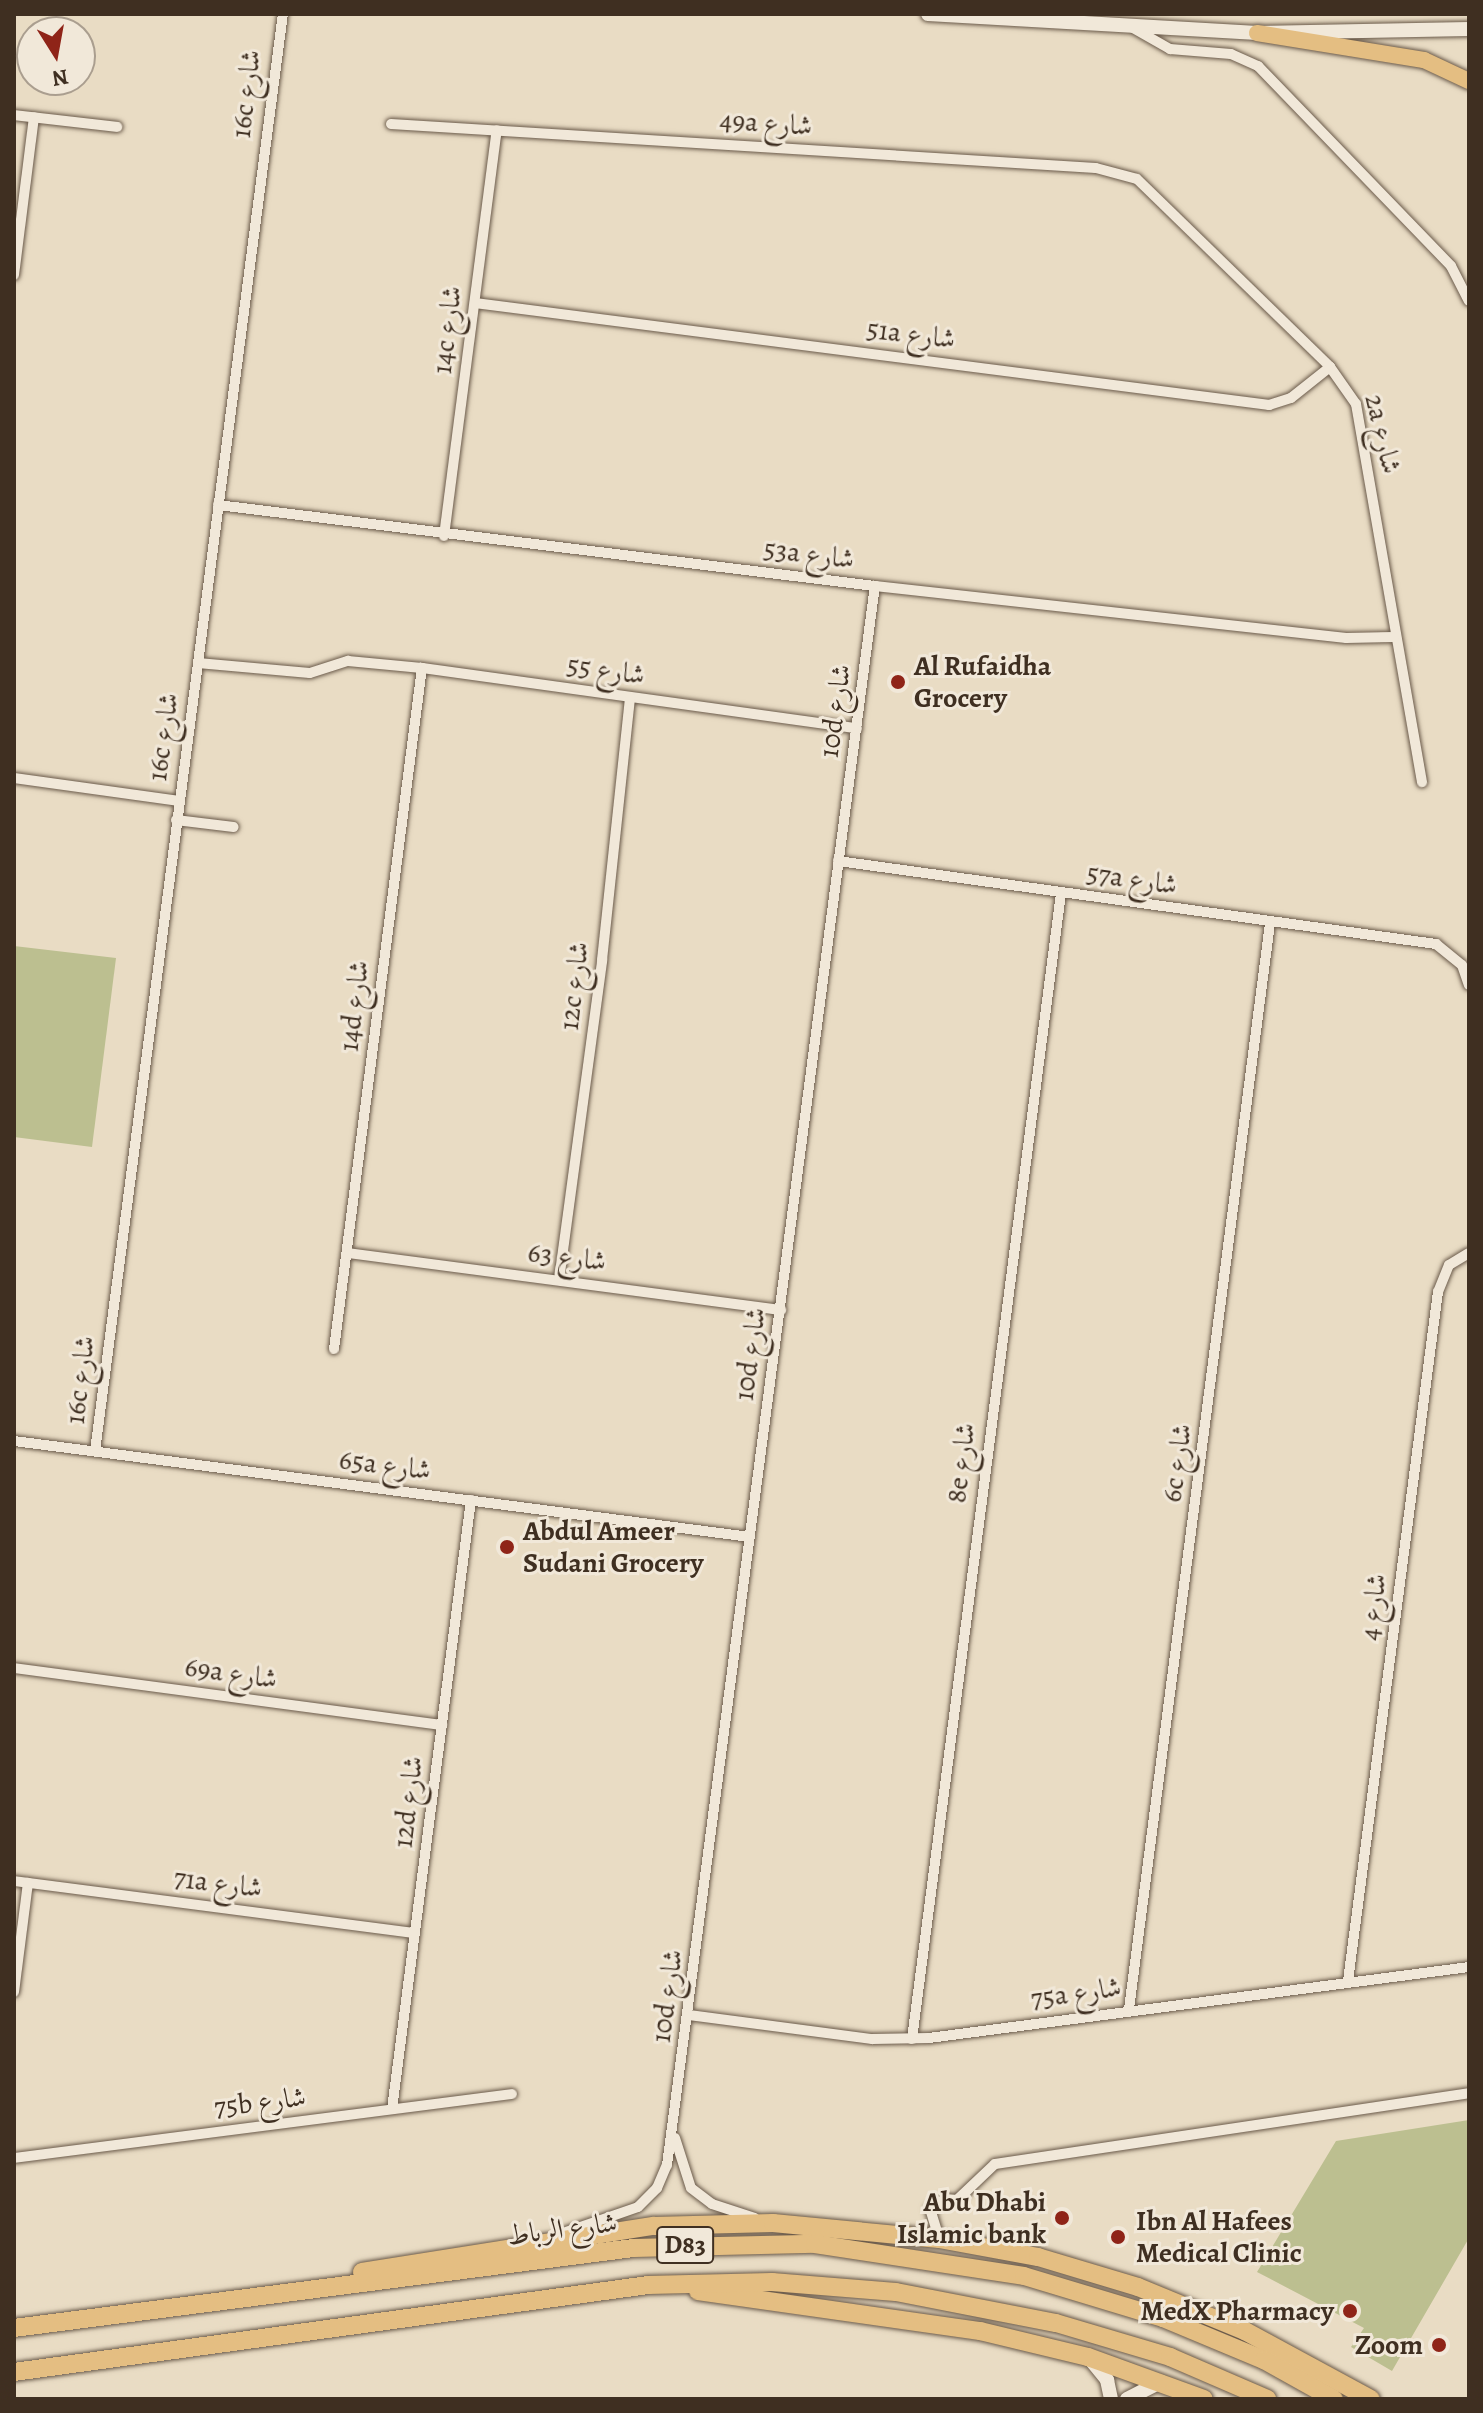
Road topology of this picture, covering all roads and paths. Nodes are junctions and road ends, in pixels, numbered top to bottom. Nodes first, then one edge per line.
1 (280, 14) edge
2 (928, 14) edge
3 (1133, 28) junction
4 (1469, 29) edge
5 (1257, 33) junction
6 (1469, 81) edge
7 (14, 115) edge
8 (34, 117) junction
9 (391, 124) dead end
10 (117, 127) dead end
11 (497, 130) junction
12 (1137, 179) joint
13 (14, 275) edge
14 (1469, 301) edge
15 (475, 303) junction
16 (1330, 367) junction
17 (218, 505) junction
18 (444, 536) junction
19 (875, 586) junction
20 (1394, 637) junction
21 (198, 663) junction
22 (422, 668) junction
23 (630, 698) junction
24 (857, 728) junction
25 (14, 778) edge
26 (1422, 782) dead end
27 (179, 801) junction
28 (176, 820) junction
29 (234, 827) dead end
30 (838, 861) junction
31 (1061, 893) junction
32 (1270, 923) junction
33 (1469, 985) edge
34 (348, 1253) junction
35 (1469, 1253) edge
36 (559, 1280) junction
37 (781, 1310) junction
38 (334, 1349) dead end
39 (14, 1441) edge
40 (95, 1451) junction
41 (471, 1500) junction
42 (750, 1537) junction
43 (14, 1668) edge
44 (442, 1725) junction
45 (14, 1881) edge
46 (28, 1883) junction
47 (415, 1933) junction
48 (1469, 1967) edge
49 (1348, 1981) junction
50 (14, 1992) edge
51 (1129, 2009) junction
52 (689, 2015) junction
53 (912, 2039) junction
54 (1469, 2093) edge
55 (512, 2094) dead end
56 (392, 2109) junction
57 (674, 2128) junction
58 (14, 2158) edge
59 (773, 2223) junction
60 (939, 2239) junction
61 (536, 2241) junction
62 (648, 2285) junction
63 (278, 2294) junction
64 (14, 2328) edge
65 (1088, 2357) junction
66 (14, 2372) edge
67 (1161, 2382) junction
68 (1111, 2399) edge
69 (1127, 2399) edge
70 (1204, 2399) edge
71 (1267, 2399) edge
72 (1334, 2399) edge
73 (1371, 2399) edge

1 - 17 street, 16c شارع
2 - 3 street
3 - 5 street
3 - 14 street
4 - 5 street
5 - 6 main road
7 - 8 street
8 - 10 street
8 - 13 street
9 - 11 street, 49a شارع
11 - 12 street, 49a شارع
11 - 15 street, 14c شارع
12 - 16 street, 2a شارع
15 - 16 street, 51a شارع
15 - 18 street, 14c شارع
16 - 20 street, 2a شارع
17 - 18 street, 53a شارع
17 - 21 street, 16c شارع
18 - 19 street, 53a شارع
19 - 20 street, 53a شارع
19 - 24 street, 10d شارع
20 - 26 street, 2a شارع
21 - 22 street, شارع 55
21 - 27 street, 16c شارع
22 - 23 street, شارع 55
22 - 34 street, 14d شارع
23 - 24 street, شارع 55
23 - 36 street, 12c شارع
24 - 30 street, 10d شارع
25 - 27 street
27 - 28 street, 16c شارع
28 - 29 street
28 - 40 street, 16c شارع
30 - 31 street, 57a شارع
30 - 37 street, 10d شارع
31 - 32 street, 57a شارع
31 - 53 street, 8e شارع
32 - 33 street, 57a شارع
32 - 51 street, 6c شارع
34 - 36 street, شارع 63
34 - 38 street, 14d شارع
35 - 49 street, شارع 4
36 - 37 street, شارع 63
37 - 42 street, 10d شارع
39 - 40 street, 65a شارع
40 - 41 street, 65a شارع
41 - 42 street, 65a شارع
41 - 44 street, 12d شارع
42 - 52 street, 10d شارع
43 - 44 street, 69a شارع
44 - 47 street, 12d شارع
45 - 46 street, 71a شارع
46 - 47 street, 71a شارع
46 - 50 street
47 - 56 street, 12d شارع
48 - 49 street, 75a شارع
49 - 51 street, 75a شارع
51 - 53 street, 75a شارع
52 - 53 street, 75a شارع
52 - 57 street, 10d شارع
54 - 60 street
55 - 56 street, 75b شارع
56 - 58 street, 75b شارع
57 - 59 street, 10d شارع
57 - 61 street, 10d شارع
59 - 60 highway
59 - 61 highway
60 - 73 highway
61 - 63 highway
62 - 65 highway
62 - 66 highway, D83
62 - 71 highway, D83
63 - 64 highway, شارع الرباط / D83
63 - 72 highway, شارع الرباط / D83
65 - 67 highway
65 - 68 street
67 - 69 street
67 - 70 highway

